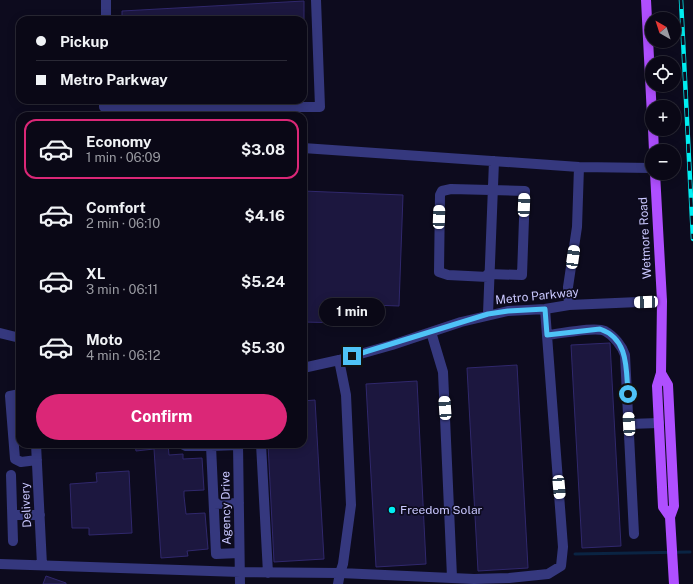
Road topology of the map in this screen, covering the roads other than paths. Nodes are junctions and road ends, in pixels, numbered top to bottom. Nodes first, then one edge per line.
1 (106, 0) edge
2 (316, 0) edge
3 (646, 0) edge
4 (106, 16) edge
5 (651, 100) edge
6 (104, 104) edge
7 (307, 148) edge
8 (494, 161) junction
9 (579, 167) junction
10 (645, 168) edge
11 (655, 180) edge
12 (492, 191) junction
13 (488, 275) junction
14 (662, 301) junction
15 (569, 305) junction
16 (545, 309) junction
17 (488, 314) junction
18 (431, 332) junction
19 (0, 333) edge
20 (547, 335) junction
21 (16, 337) edge
22 (339, 360) junction
23 (307, 367) edge
24 (661, 373) junction
25 (16, 395) edge
26 (629, 424) junction
27 (659, 424) junction
28 (36, 448) edge
29 (208, 448) edge
30 (238, 448) edge
31 (261, 448) edge
32 (37, 460) junction
33 (10, 475) dead end
34 (238, 503) junction
35 (214, 504) junction
36 (13, 515) junction
37 (40, 515) junction
38 (670, 517) junction
39 (634, 534) dead end
40 (13, 541) dead end
41 (239, 553) junction
42 (216, 554) junction
43 (0, 564) edge
44 (42, 565) junction
45 (215, 571) junction
46 (240, 572) junction
47 (268, 572) junction
48 (340, 573) junction
49 (452, 577) junction
50 (240, 584) edge
51 (338, 584) edge
52 (674, 584) edge

1 - 4 street
2 - 6 street
3 - 5 main road
7 - 8 street
8 - 9 street
8 - 12 street
9 - 10 street
9 - 15 street
11 - 14 main road, Wetmore Road
12 - 13 street
12 - 13 street
12 - 13 street
13 - 17 street
14 - 15 street, Metro Parkway
14 - 24 main road, Wetmore Road
15 - 16 street, Metro Parkway
16 - 17 street, Metro Parkway
16 - 20 street
17 - 18 street, Metro Parkway
18 - 22 street, Metro Parkway
18 - 49 street
19 - 21 street
20 - 26 street
20 - 49 street
22 - 23 street, Metro Parkway
22 - 48 street
24 - 27 main road, Wetmore Road
24 - 38 main road, Wetmore Road
25 - 32 street
26 - 27 street
26 - 39 street
27 - 38 main road, Wetmore Road
28 - 32 street, Delivery
29 - 35 street
30 - 34 street, Agency Drive
31 - 47 street
32 - 37 street, Delivery
33 - 36 street
34 - 35 street
34 - 41 street, Agency Drive
35 - 42 street
36 - 37 street
36 - 40 street
37 - 44 street, Delivery
38 - 52 main road, Wetmore Road
41 - 42 street
41 - 46 street, Agency Drive
42 - 45 street
43 - 44 street
44 - 45 street
45 - 46 street
46 - 47 street
46 - 50 street, Agency Drive
47 - 48 street
48 - 49 street
48 - 51 street

